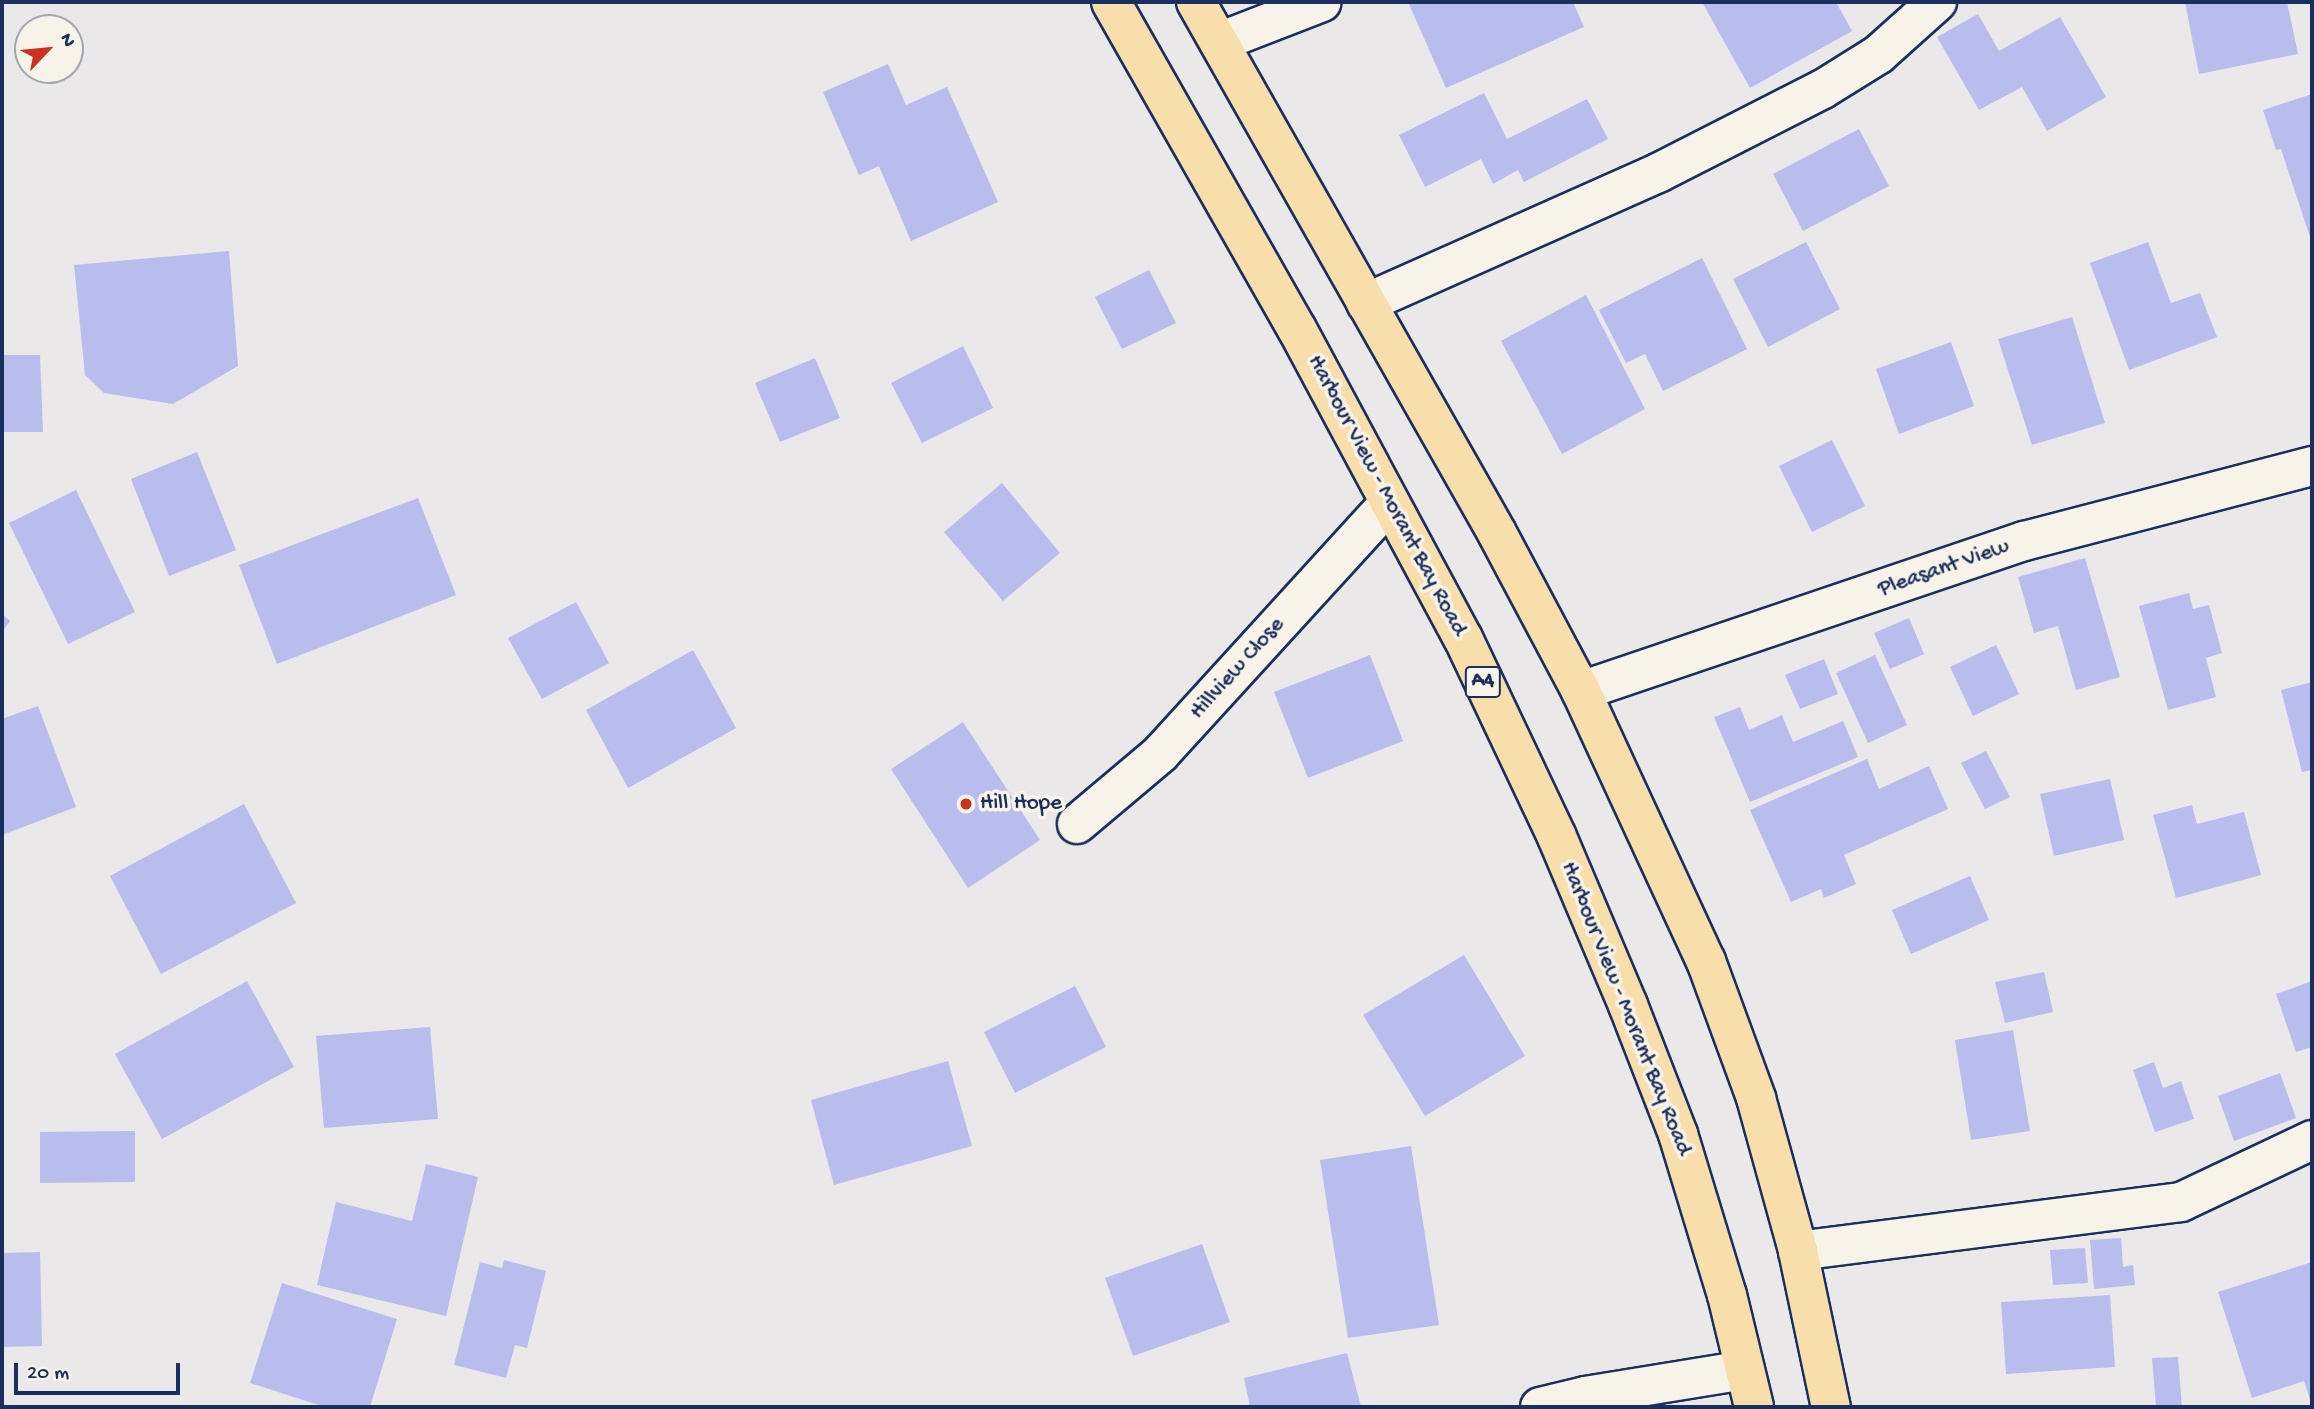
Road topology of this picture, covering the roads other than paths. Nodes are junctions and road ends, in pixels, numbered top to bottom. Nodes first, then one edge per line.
1 (1111, 2) edge
2 (1196, 2) edge
3 (1322, 2) edge
4 (1937, 2) edge
5 (1219, 42) junction
6 (1366, 303) junction
7 (2312, 466) edge
8 (1390, 503) junction
9 (1581, 691) junction
10 (1077, 824) dead end
11 (2312, 1140) edge
12 (1798, 1251) junction
13 (1745, 1370) junction
14 (1539, 1407) edge
15 (1754, 1407) edge
16 (1831, 1407) edge

1 - 8 highway, Harbour View - Morant Bay Road / A4
2 - 5 highway
3 - 5 street
4 - 6 street
5 - 6 highway
6 - 9 highway
7 - 9 street, Pleasant View
8 - 10 street, Hillview Close
8 - 13 highway, Harbour View - Morant Bay Road / A4
9 - 12 highway
11 - 12 street
12 - 16 highway
13 - 14 street
13 - 15 highway, Harbour View - Morant Bay Road / A4

